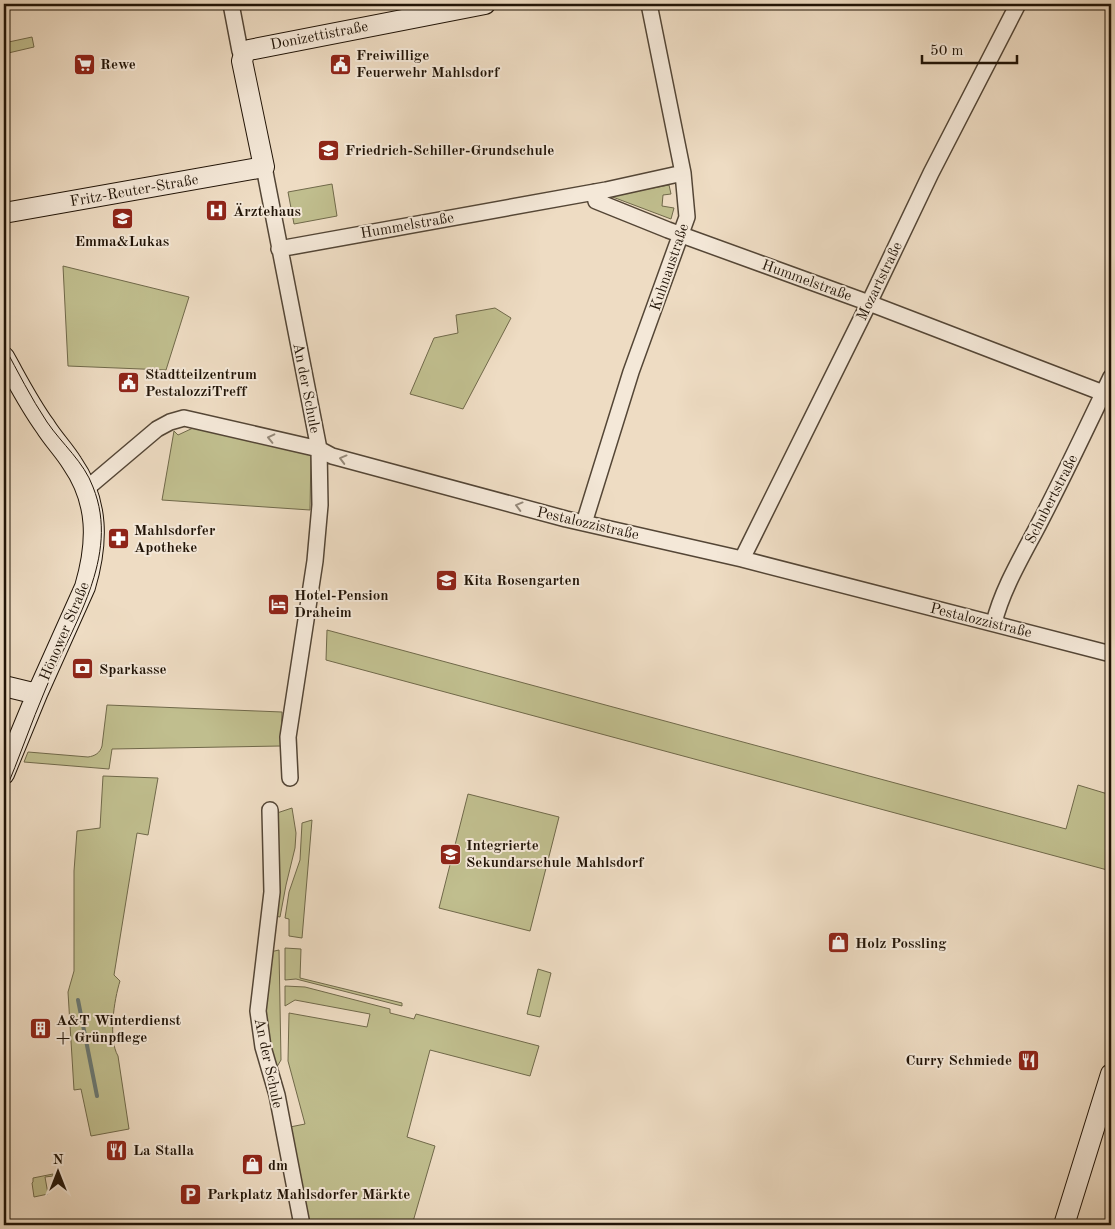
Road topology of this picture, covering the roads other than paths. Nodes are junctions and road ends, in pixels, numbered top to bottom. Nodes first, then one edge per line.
1 (231, 4) edge
2 (485, 4) edge
3 (649, 4) edge
4 (1018, 4) edge
5 (244, 54) junction
6 (264, 167) junction
7 (683, 173) junction
8 (594, 192) junction
9 (4, 213) edge
10 (680, 234) junction
11 (279, 250) junction
12 (869, 303) junction
13 (4, 357) edge
14 (1111, 376) edge
15 (1107, 394) edge
16 (319, 449) junction
17 (86, 486) junction
18 (584, 523) junction
19 (742, 558) junction
20 (994, 623) junction
21 (1111, 654) edge
22 (4, 686) edge
23 (37, 694) junction
24 (4, 774) edge
25 (290, 778) dead end
26 (270, 810) dead end
27 (1111, 1074) edge
28 (302, 1225) edge
29 (1064, 1225) edge

1 - 5 street, An der Schule
2 - 5 street, Donizettistraße
3 - 7 street, Kuhnaustraße
4 - 12 street, Mozartstraße
5 - 6 street, An der Schule
6 - 9 street, Fritz-Reuter-Straße
6 - 11 street, An der Schule
7 - 8 street, Hummelstraße
7 - 10 street, Kuhnaustraße
8 - 10 street, Hummelstraße
8 - 11 street, Hummelstraße
10 - 12 street, Hummelstraße
10 - 18 street, Kuhnaustraße
11 - 16 street, An der Schule
12 - 15 street, Hummelstraße
12 - 19 street, Mozartstraße
13 - 17 street, Hönower Straße
14 - 15 street, Schubertstraße
15 - 20 street, Schubertstraße
16 -> 17 street, Pestalozzistraße
18 -> 16 street, Pestalozzistraße
16 - 25 street, An der Schule
17 - 23 street, Hönower Straße
18 - 19 street, Pestalozzistraße
19 - 20 street, Pestalozzistraße
20 - 21 street, Pestalozzistraße
22 - 23 street
23 - 24 street, Hönower Straße
26 - 28 street, An der Schule
27 - 29 street

